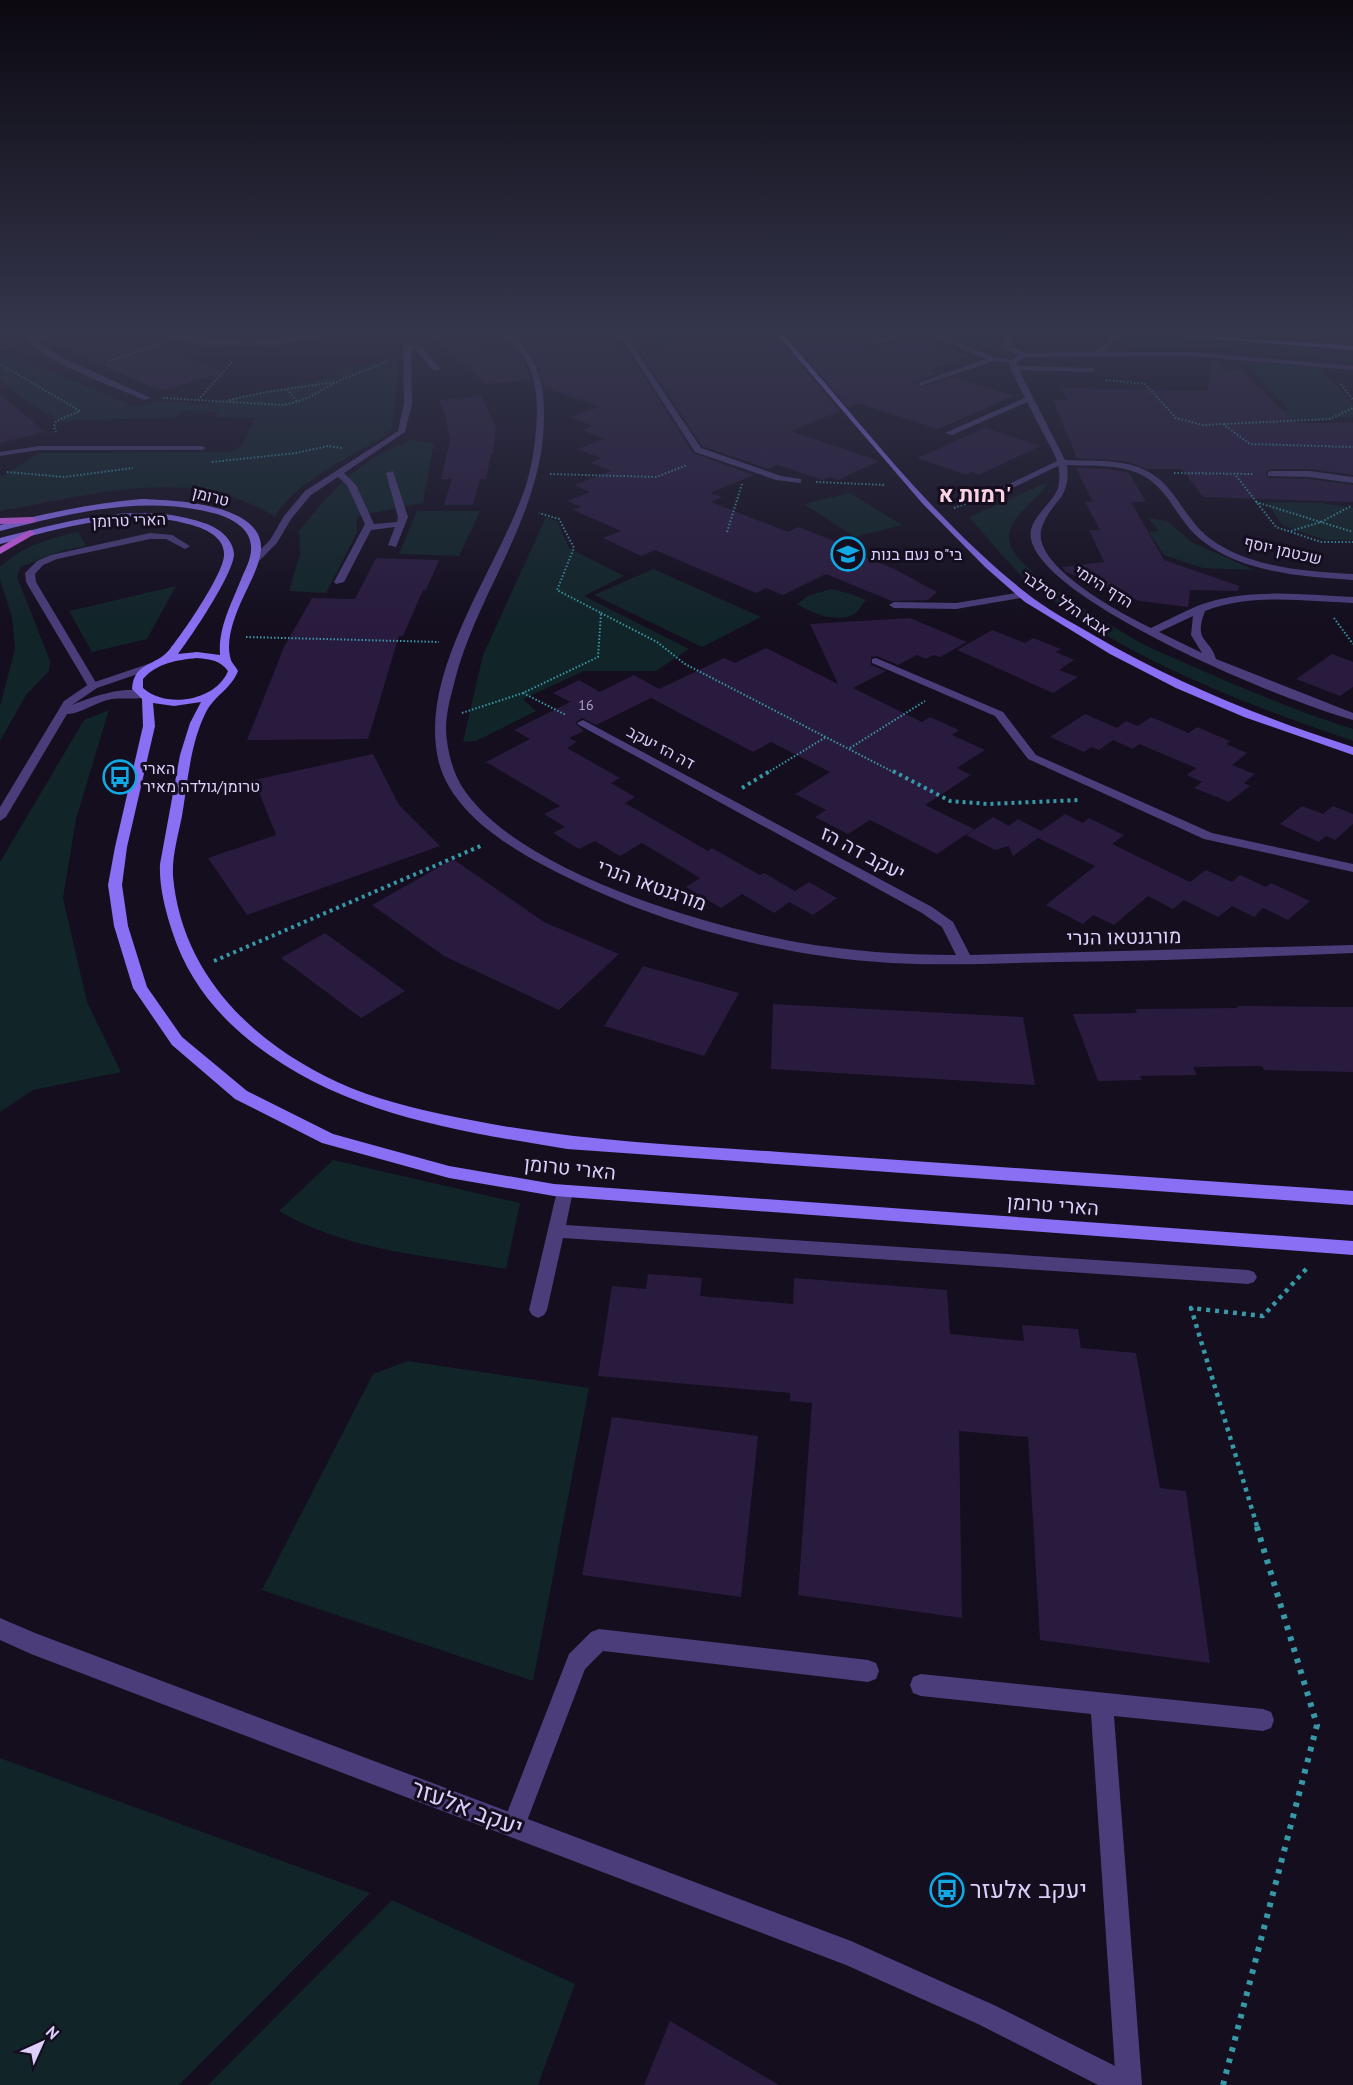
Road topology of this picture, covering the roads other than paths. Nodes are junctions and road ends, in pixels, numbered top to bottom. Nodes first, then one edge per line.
1 (401, 431) edge
2 (540, 431) edge
3 (686, 431) edge
4 (866, 431) edge
5 (953, 431) edge
6 (1046, 431) edge
7 (949, 433) dead end
8 (202, 448) dead end
9 (0, 453) edge
10 (1062, 462) junction
11 (338, 472) junction
12 (390, 473) dead end
13 (1271, 474) road end
14 (1353, 480) edge
15 (798, 481) road end
16 (1001, 490) road end
17 (32, 520) junction
18 (0, 521) edge
19 (400, 524) junction
20 (0, 528) edge
21 (368, 528) junction
22 (30, 533) junction
23 (0, 541) edge
24 (393, 545) dead end
25 (185, 546) dead end
26 (0, 551) edge
27 (252, 563) junction
28 (1353, 577) edge
29 (339, 582) dead end
30 (1023, 595) junction
31 (1353, 600) edge
32 (894, 605) dead end
33 (1201, 608) junction
34 (1152, 632) junction
35 (168, 659) junction
36 (876, 661) dead end
37 (226, 662) junction
38 (1218, 664) junction
39 (154, 665) junction
40 (93, 686) junction
41 (211, 696) junction
42 (145, 697) junction
43 (1353, 717) edge
44 (57, 719) junction
45 (582, 723) road end
46 (1353, 751) edge
47 (723, 800) joint
48 (0, 817) edge
49 (1353, 868) edge
50 (1353, 948) edge
51 (965, 960) junction
52 (565, 1191) junction
53 (1353, 1198) edge
54 (556, 1231) junction
55 (1353, 1248) edge
56 (1248, 1277) dead end
57 (538, 1310) dead end
58 (0, 1629) edge
59 (868, 1671) dead end
60 (921, 1685) dead end
61 (1102, 1703) junction
62 (1263, 1720) dead end
63 (514, 1826) junction
64 (1128, 2085) edge

1 - 11 street
2 - 51 street, מורגנטאו הנרי
3 - 15 street
4 - 30 street, אבא הלל סילבר
5 - 7 street
6 - 10 street
8 - 9 street
10 - 16 street
10 - 28 street, שכטמן יוסף
10 - 34 street, הדף היומי
11 - 21 street
11 - 27 street
12 - 19 street
13 - 14 street
17 - 18 main road
17 - 20 street
17 - 27 street, טרומן
19 - 21 street
19 - 24 street
21 - 29 street
22 - 23 street, הארי טרומן
22 - 26 main road
22 - 35 street, הארי טרומן
25 - 40 street
27 - 37 street, טרומן
30 - 32 street
30 - 46 street, אבא הלל סילבר
31 - 33 street
33 - 34 street
33 - 38 street, הדף היומי
34 - 38 street, הדף היומי
35 - 37 street
35 - 39 street
36 - 49 street
37 - 41 street, הארי טרומן
38 - 43 street, הדף היומי
39 - 40 street
39 - 42 street, הארי טרומן
40 - 44 street
41 - 42 street
41 - 53 street, הארי טרומן
42 - 44 street
42 - 52 street, הארי טרומן
44 - 48 street
45 - 47 street, דה הז יעקב
47 - 51 street, יעקב דה הז
50 - 51 street, מורגנטאו הנרי
52 - 54 street
52 - 55 street, הארי טרומן
54 - 56 street
54 - 57 street
58 - 63 street, יעקב אלעזר
59 - 63 street
60 - 61 street
61 - 62 street
61 - 64 street
63 - 64 street, יעקב אלעזר

